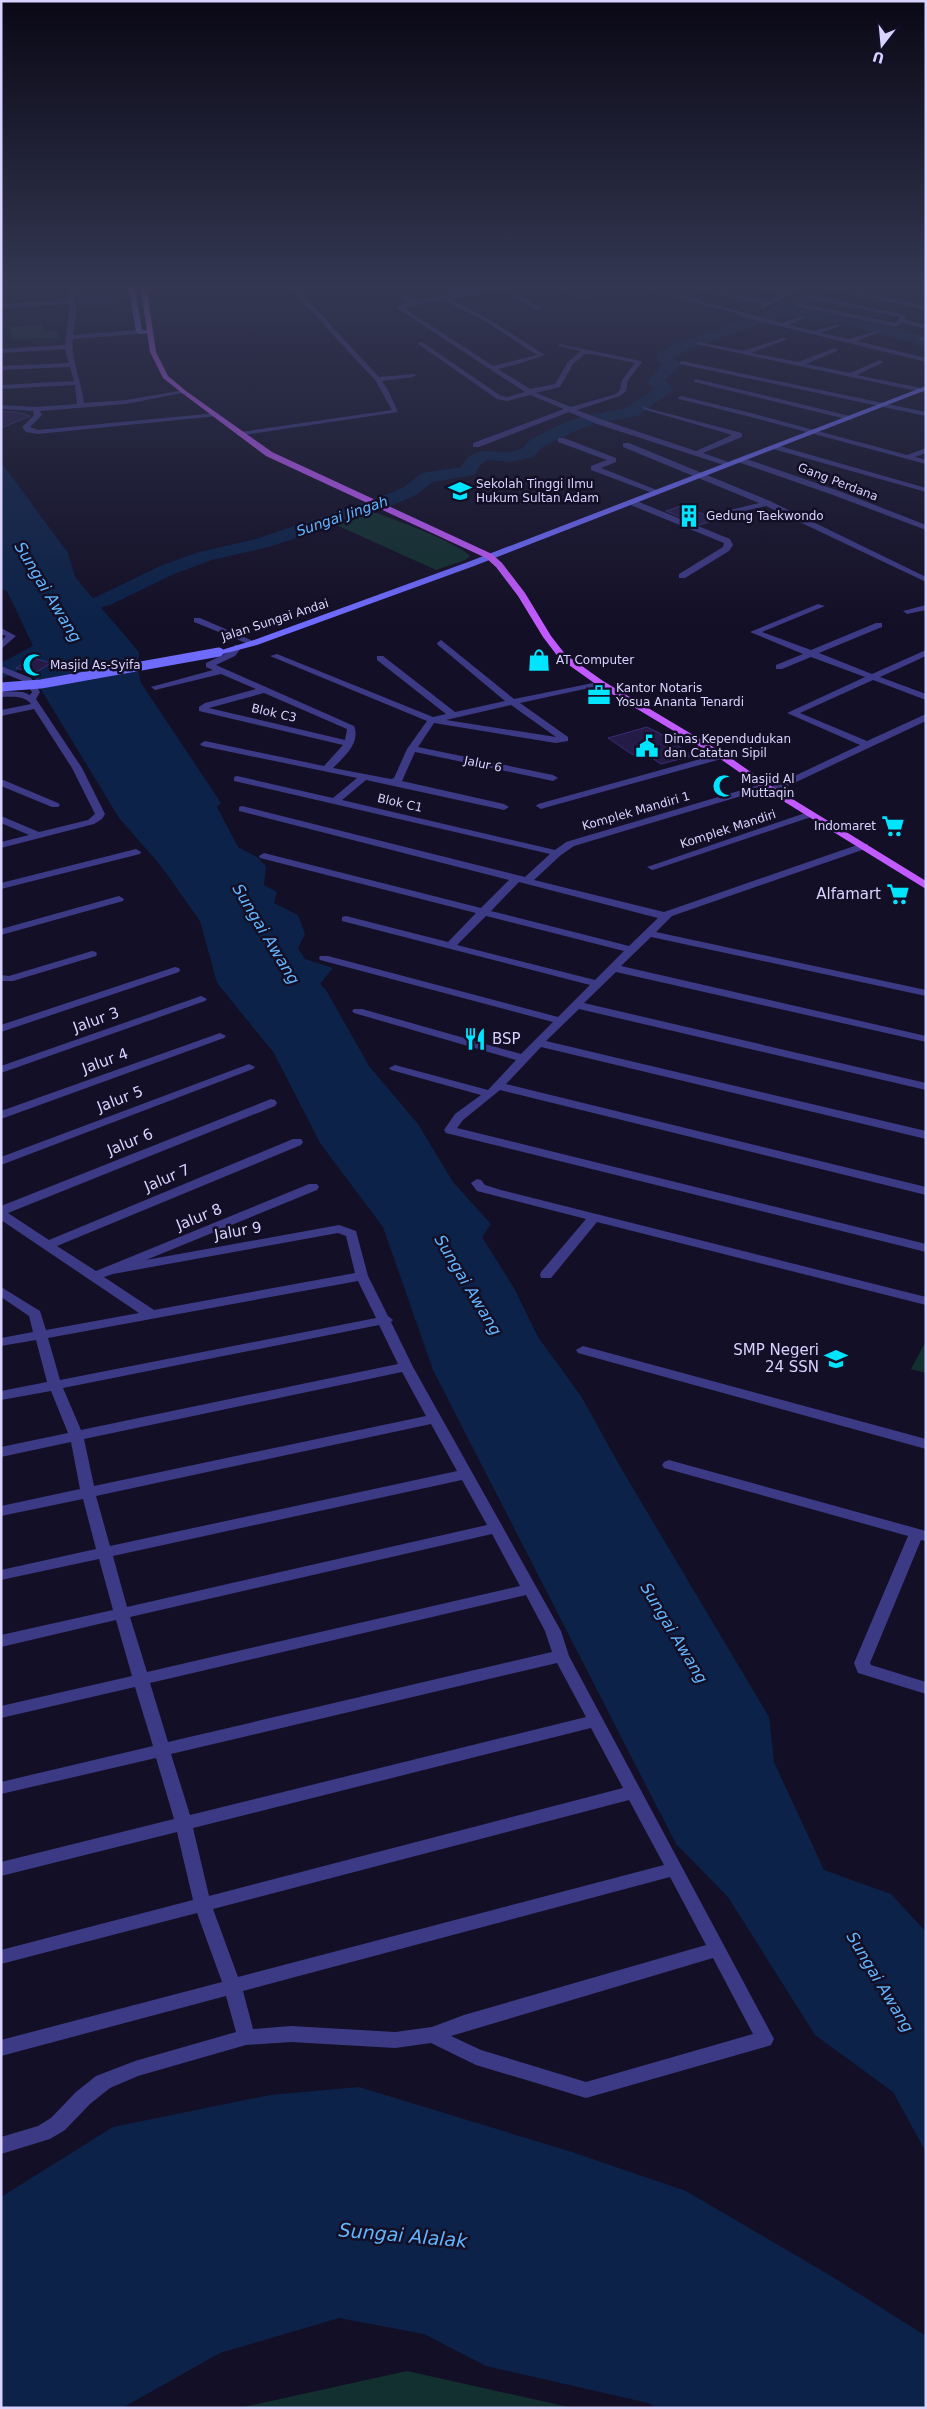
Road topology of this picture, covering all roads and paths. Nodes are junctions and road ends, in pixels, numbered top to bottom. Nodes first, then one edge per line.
1 (80, 396) edge
2 (158, 396) edge
3 (190, 396) edge
4 (389, 396) edge
5 (497, 396) edge
6 (515, 396) edge
7 (539, 396) edge
8 (613, 396) edge
9 (763, 396) edge
10 (844, 396) edge
11 (907, 396) edge
12 (681, 398) dead end
13 (884, 405) junction
14 (81, 406) junction
15 (1, 407) edge
16 (645, 408) dead end
17 (36, 409) junction
18 (569, 410) junction
19 (926, 414) edge
20 (216, 415) junction
21 (850, 418) junction
22 (815, 432) junction
23 (241, 434) junction
24 (561, 440) dead end
25 (476, 445) dead end
26 (626, 445) dead end
27 (776, 447) junction
28 (926, 450) edge
29 (696, 453) junction
30 (907, 457) junction
31 (741, 460) junction
32 (926, 462) edge
33 (730, 464) junction
34 (701, 475) junction
35 (926, 490) edge
36 (658, 492) junction
37 (631, 502) junction
38 (767, 503) junction
39 (725, 514) dead end
40 (926, 528) edge
41 (489, 556) junction
42 (682, 576) dead end
43 (926, 580) edge
44 (821, 606) dead end
45 (926, 607) edge
46 (907, 611) dead end
47 (197, 620) dead end
48 (878, 624) dead end
49 (1, 630) edge
50 (254, 643) junction
51 (441, 643) dead end
52 (1, 646) edge
53 (238, 648) junction
54 (808, 653) junction
55 (926, 653) edge
56 (274, 656) dead end
57 (380, 658) dead end
58 (778, 667) dead end
59 (5, 671) edge
60 (221, 672) junction
61 (872, 677) junction
62 (600, 683) junction
63 (1, 687) edge
64 (155, 687) dead end
65 (264, 690) junction
66 (1, 694) edge
67 (926, 697) edge
68 (35, 702) junction
69 (513, 703) junction
70 (1, 714) edge
71 (453, 715) junction
72 (926, 717) edge
73 (432, 720) junction
74 (205, 744) dead end
75 (349, 744) junction
76 (868, 745) junction
77 (412, 749) junction
78 (722, 756) junction
79 (326, 770) junction
80 (364, 777) junction
81 (553, 778) dead end
82 (237, 779) dead end
83 (1, 782) edge
84 (392, 782) junction
85 (768, 788) junction
86 (337, 800) junction
87 (55, 805) dead end
88 (541, 806) dead end
89 (504, 807) dead end
90 (242, 809) dead end
91 (811, 814) junction
92 (1, 819) edge
93 (37, 836) junction
94 (1, 845) edge
95 (864, 846) junction
96 (136, 852) dead end
97 (557, 853) junction
98 (264, 856) dead end
99 (652, 867) dead end
100 (521, 880) junction
101 (1, 886) edge
102 (926, 886) edge
103 (119, 899) dead end
104 (485, 912) junction
105 (665, 916) junction
106 (346, 919) dead end
107 (1, 932) edge
108 (648, 933) junction
109 (450, 946) junction
110 (631, 950) junction
111 (92, 954) dead end
112 (324, 958) dead end
113 (614, 968) junction
114 (175, 970) dead end
115 (1, 978) edge
116 (598, 984) junction
117 (926, 993) edge
118 (201, 999) dead end
119 (578, 1005) junction
120 (358, 1011) dead end
121 (561, 1021) junction
122 (1, 1029) edge
123 (220, 1036) dead end
124 (926, 1039) edge
125 (538, 1043) junction
126 (525, 1059) junction
127 (249, 1067) dead end
128 (395, 1068) dead end
129 (1, 1070) edge
130 (926, 1087) edge
131 (495, 1090) junction
132 (271, 1103) dead end
133 (1, 1115) edge
134 (926, 1135) edge
135 (297, 1142) dead end
136 (1, 1161) edge
137 (477, 1183) dead end
138 (313, 1187) dead end
139 (926, 1191) edge
140 (1, 1212) edge
141 (594, 1218) junction
142 (50, 1244) junction
143 (926, 1248) edge
144 (113, 1270) junction
145 (546, 1275) dead end
146 (96, 1276) junction
147 (362, 1276) junction
148 (1, 1291) edge
149 (926, 1301) edge
150 (17, 1302) junction
151 (1, 1305) edge
152 (152, 1315) junction
153 (386, 1320) junction
154 (40, 1334) junction
155 (1, 1342) edge
156 (583, 1350) dead end
157 (406, 1367) junction
158 (55, 1385) junction
159 (1, 1396) edge
160 (436, 1418) junction
161 (77, 1437) junction
162 (926, 1444) edge
163 (1, 1452) edge
164 (669, 1465) dead end
165 (465, 1474) junction
166 (88, 1492) junction
167 (1, 1511) edge
168 (496, 1528) junction
169 (922, 1534) edge
170 (105, 1552) junction
171 (1, 1575) edge
172 (530, 1588) junction
173 (121, 1614) junction
174 (1, 1641) edge
175 (561, 1656) junction
176 (142, 1681) junction
177 (926, 1688) edge
178 (1, 1712) edge
179 (596, 1721) junction
180 (163, 1750) junction
181 (1, 1788) edge
182 (634, 1792) junction
183 (184, 1824) junction
184 (1, 1869) edge
185 (674, 1869) junction
186 (203, 1905) junction
187 (716, 1950) junction
188 (1, 1957) edge
189 (232, 1985) junction
190 (432, 2034) junction
191 (246, 2037) junction
192 (1, 2048) edge
193 (1, 2146) edge

1 - 14 street
2 - 14 street
3 - 20 main road
4 - 23 street
5 - 6 street
7 - 18 street
8 - 18 street
9 - 21 street
10 - 13 street
11 - 13 street, Jalan Sungai Andai
12 - 22 street
13 - 19 street
13 - 21 street, Jalan Sungai Andai
14 - 17 street
15 - 17 street
16 - 29 street
17 - 20 street
18 - 25 street
18 - 29 street
20 - 23 main road
21 - 22 street, Jalan Sungai Andai
22 - 27 street, Jalan Sungai Andai
22 - 30 street
23 - 41 main road
24 - 36 street
26 - 34 street
27 - 31 street, Jalan Sungai Andai
27 - 35 street
28 - 30 street
29 - 33 street
30 - 32 street
31 - 33 street, Jalan Sungai Andai
31 - 40 street, Gang Perdana
33 - 34 street, Jalan Sungai Andai
34 - 36 street, Jalan Sungai Andai
34 - 38 street
36 - 37 street, Jalan Sungai Andai
37 - 41 street, Jalan Sungai Andai
37 - 42 street
38 - 39 street
38 - 43 street
41 - 50 street, Jalan Sungai Andai
41 - 62 main road
44 - 54 street
45 - 46 street
47 - 50 street
48 - 54 street
49 - 52 street
50 - 53 street, Jalan Sungai Andai
51 - 69 street
53 - 60 street
53 - 63 street, Jalan Sungai Andai, bridge
54 - 58 street
54 - 61 street
55 - 61 street
56 - 73 street
57 - 71 street
59 - 68 street
60 - 64 street
60 - 65 street
61 - 67 street
61 - 76 street
62 - 69 street
62 - 78 main road
65 - 75 street
65 - 75 street, Blok C3
66 - 68 street
68 - 70 street
68 - 93 street
69 - 71 street
69 - 73 street
71 - 73 street
72 - 76 street, Komplek Mandiri 1
73 - 77 street
74 - 79 street
75 - 79 street
76 - 85 street, Komplek Mandiri 1
77 - 81 street, Jalur 6
77 - 84 street
78 - 85 main road
78 - 88 street
79 - 80 street
80 - 84 street
80 - 86 street
82 - 86 street, Blok C1
83 - 87 street
84 - 89 street
85 - 91 main road
85 - 97 street, Komplek Mandiri 1
86 - 97 street, Blok C1
90 - 100 street
91 - 95 main road
91 - 99 street, Komplek Mandiri
92 - 93 street
93 - 94 street
95 - 102 main road
95 - 105 street
96 - 101 street
97 - 100 street, Komplek Mandiri 1
98 - 104 street
100 - 104 street, Komplek Mandiri 1
100 - 105 street
103 - 107 street
104 - 109 street, Komplek Mandiri 1
104 - 110 street
105 - 108 street
106 - 109 street
108 - 110 street
108 - 117 street
109 - 116 street
110 - 113 street
111 - 115 street
112 - 121 street
113 - 116 street
113 - 124 street
114 - 122 street
116 - 119 street
118 - 129 street, Jalur 3
119 - 121 street
119 - 130 street
120 - 126 street
121 - 125 street
123 - 133 street, Jalur 4
125 - 126 street
125 - 134 street
126 - 131 street
127 - 136 street, Jalur 5
128 - 131 street
131 - 139 street
131 - 143 street
132 - 140 street, Jalur 6
135 - 142 street, Jalur 7
137 - 141 street
138 - 144 street, Jalur 8
140 - 142 street
141 - 145 street
141 - 149 street
142 - 146 street
144 - 146 street, Jalur 8
144 - 147 street, Jalur 9
146 - 152 street
147 - 152 street
147 - 153 street
148 - 150 street
150 - 151 street
150 - 154 street
152 - 154 street
153 - 157 street
153 - 158 street
154 - 155 street
154 - 158 street
156 - 162 street
157 - 160 street
157 - 161 street
158 - 159 street
158 - 161 street
160 - 165 street
160 - 166 street
161 - 163 street
161 - 166 street
164 - 169 street
165 - 168 street
165 - 170 street
166 - 167 street
166 - 170 street
168 - 172 street
168 - 173 street
169 - 177 street
170 - 171 street
170 - 173 street
172 - 175 street
172 - 176 street
173 - 174 street
173 - 176 street
175 - 179 street
175 - 180 street
176 - 178 street
176 - 180 street
179 - 182 street
179 - 183 street
180 - 181 street
180 - 183 street
182 - 185 street
182 - 186 street
183 - 184 street
183 - 186 street
185 - 187 street
185 - 189 street
186 - 188 street
186 - 189 street
187 - 190 street
187 - 190 street
189 - 191 street
189 - 192 street
190 - 191 street
191 - 193 street

